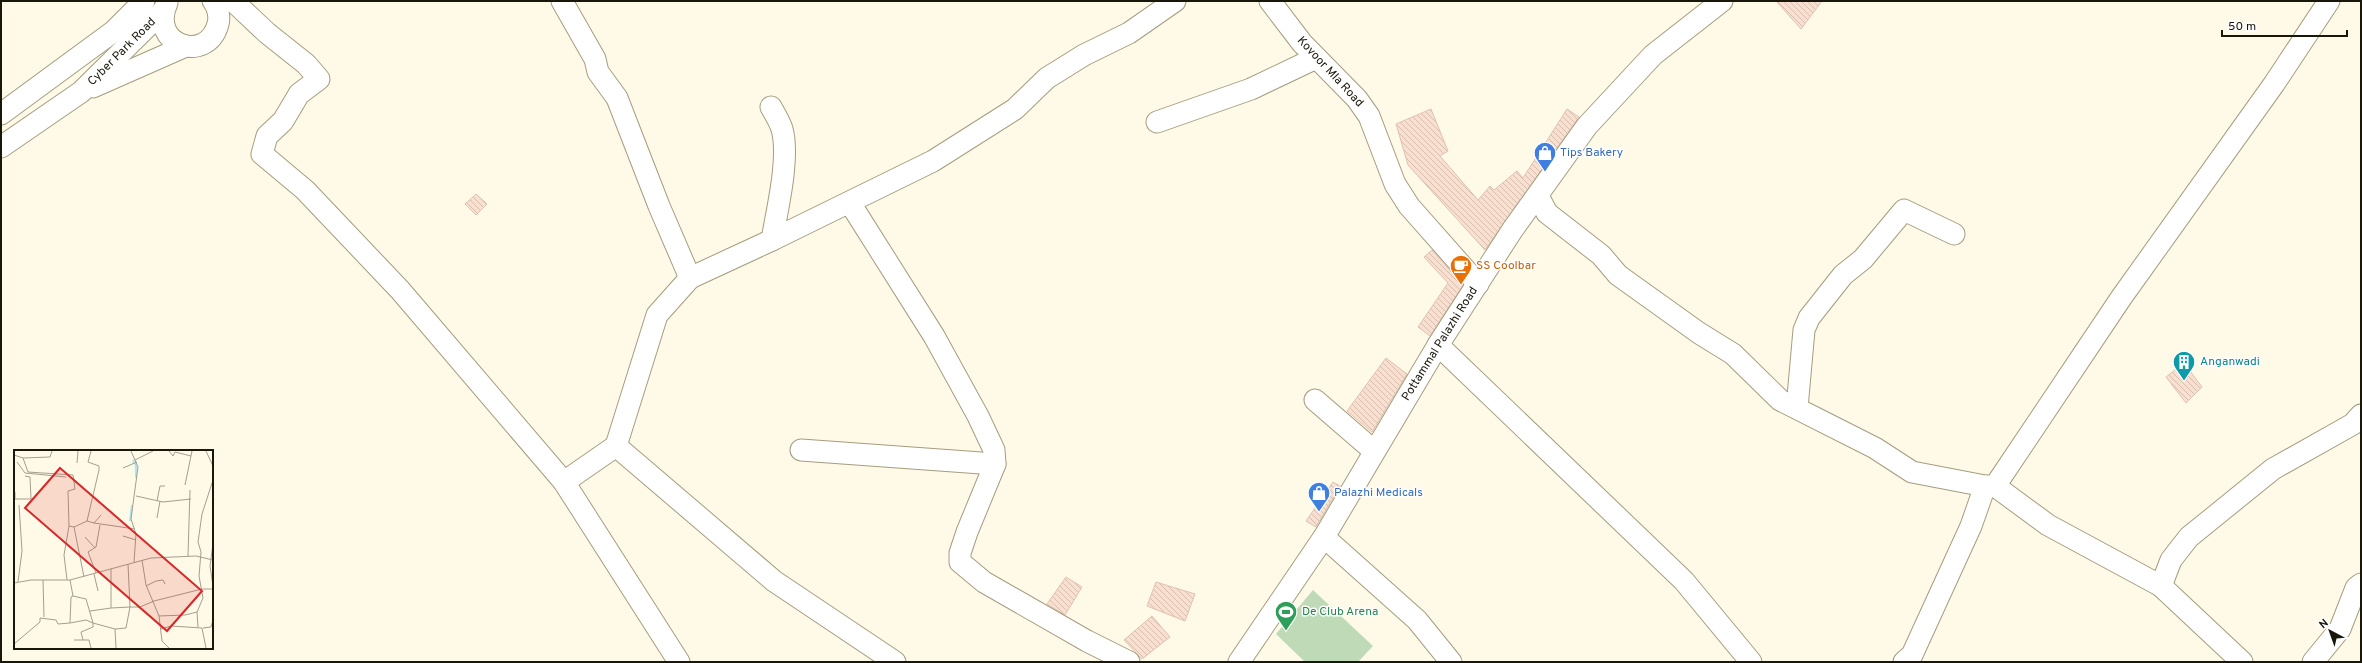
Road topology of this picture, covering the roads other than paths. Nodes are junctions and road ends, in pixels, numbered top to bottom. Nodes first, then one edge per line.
1 (144, 1) edge
2 (213, 1) edge
3 (233, 1) edge
4 (562, 1) edge
5 (1175, 1) edge
6 (1270, 1) edge
7 (1722, 1) edge
8 (2329, 1) edge
9 (166, 6) edge
10 (186, 46) junction
11 (1316, 58) junction
12 (81, 92) junction
13 (771, 107) dead end
14 (1, 114) edge
15 (1157, 122) dead end
16 (1, 147) edge
17 (1538, 196) junction
18 (850, 203) junction
19 (1954, 234) dead end
20 (772, 240) junction
21 (690, 278) junction
22 (1478, 284) junction
23 (1438, 344) junction
24 (1315, 400) dead end
25 (1797, 408) junction
26 (2361, 415) edge
27 (616, 446) junction
28 (801, 450) dead end
29 (1374, 451) junction
30 (995, 464) junction
31 (564, 482) junction
32 (1990, 486) junction
33 (1324, 537) junction
34 (2361, 584) edge
35 (2161, 586) junction
36 (1246, 659) edge
37 (678, 662) edge
38 (895, 662) edge
39 (1129, 662) edge
40 (1451, 662) edge
41 (1750, 662) edge
42 (1904, 662) edge
43 (2242, 662) edge
44 (2313, 662) edge

1 - 14 street
2 - 10 street
3 - 31 street
4 - 21 street
5 - 18 street
6 - 11 street, Kovoor Mla Road
7 - 17 street, Pottammal Palazhi Road
8 - 32 street
9 - 10 street
9 - 12 street, Cyber Park Road
10 - 12 street
11 - 15 street
11 - 22 street, Kovoor Mla Road
12 - 16 street
13 - 20 street
17 - 22 street, Pottammal Palazhi Road
17 - 25 street
18 - 20 street
18 - 30 street
19 - 25 street
20 - 21 street
21 - 27 street
22 - 23 street, Pottammal Palazhi Road
23 - 29 street, Pottammal Palazhi Road
23 - 41 street
24 - 29 street
25 - 32 street
26 - 35 street
27 - 31 street
27 - 38 street
28 - 30 street
29 - 33 street, Pottammal Palazhi Road
30 - 39 street
31 - 37 street
32 - 35 street
32 - 42 street
33 - 36 street, Pottammal Palazhi Road
33 - 40 street
34 - 44 street
35 - 43 street

